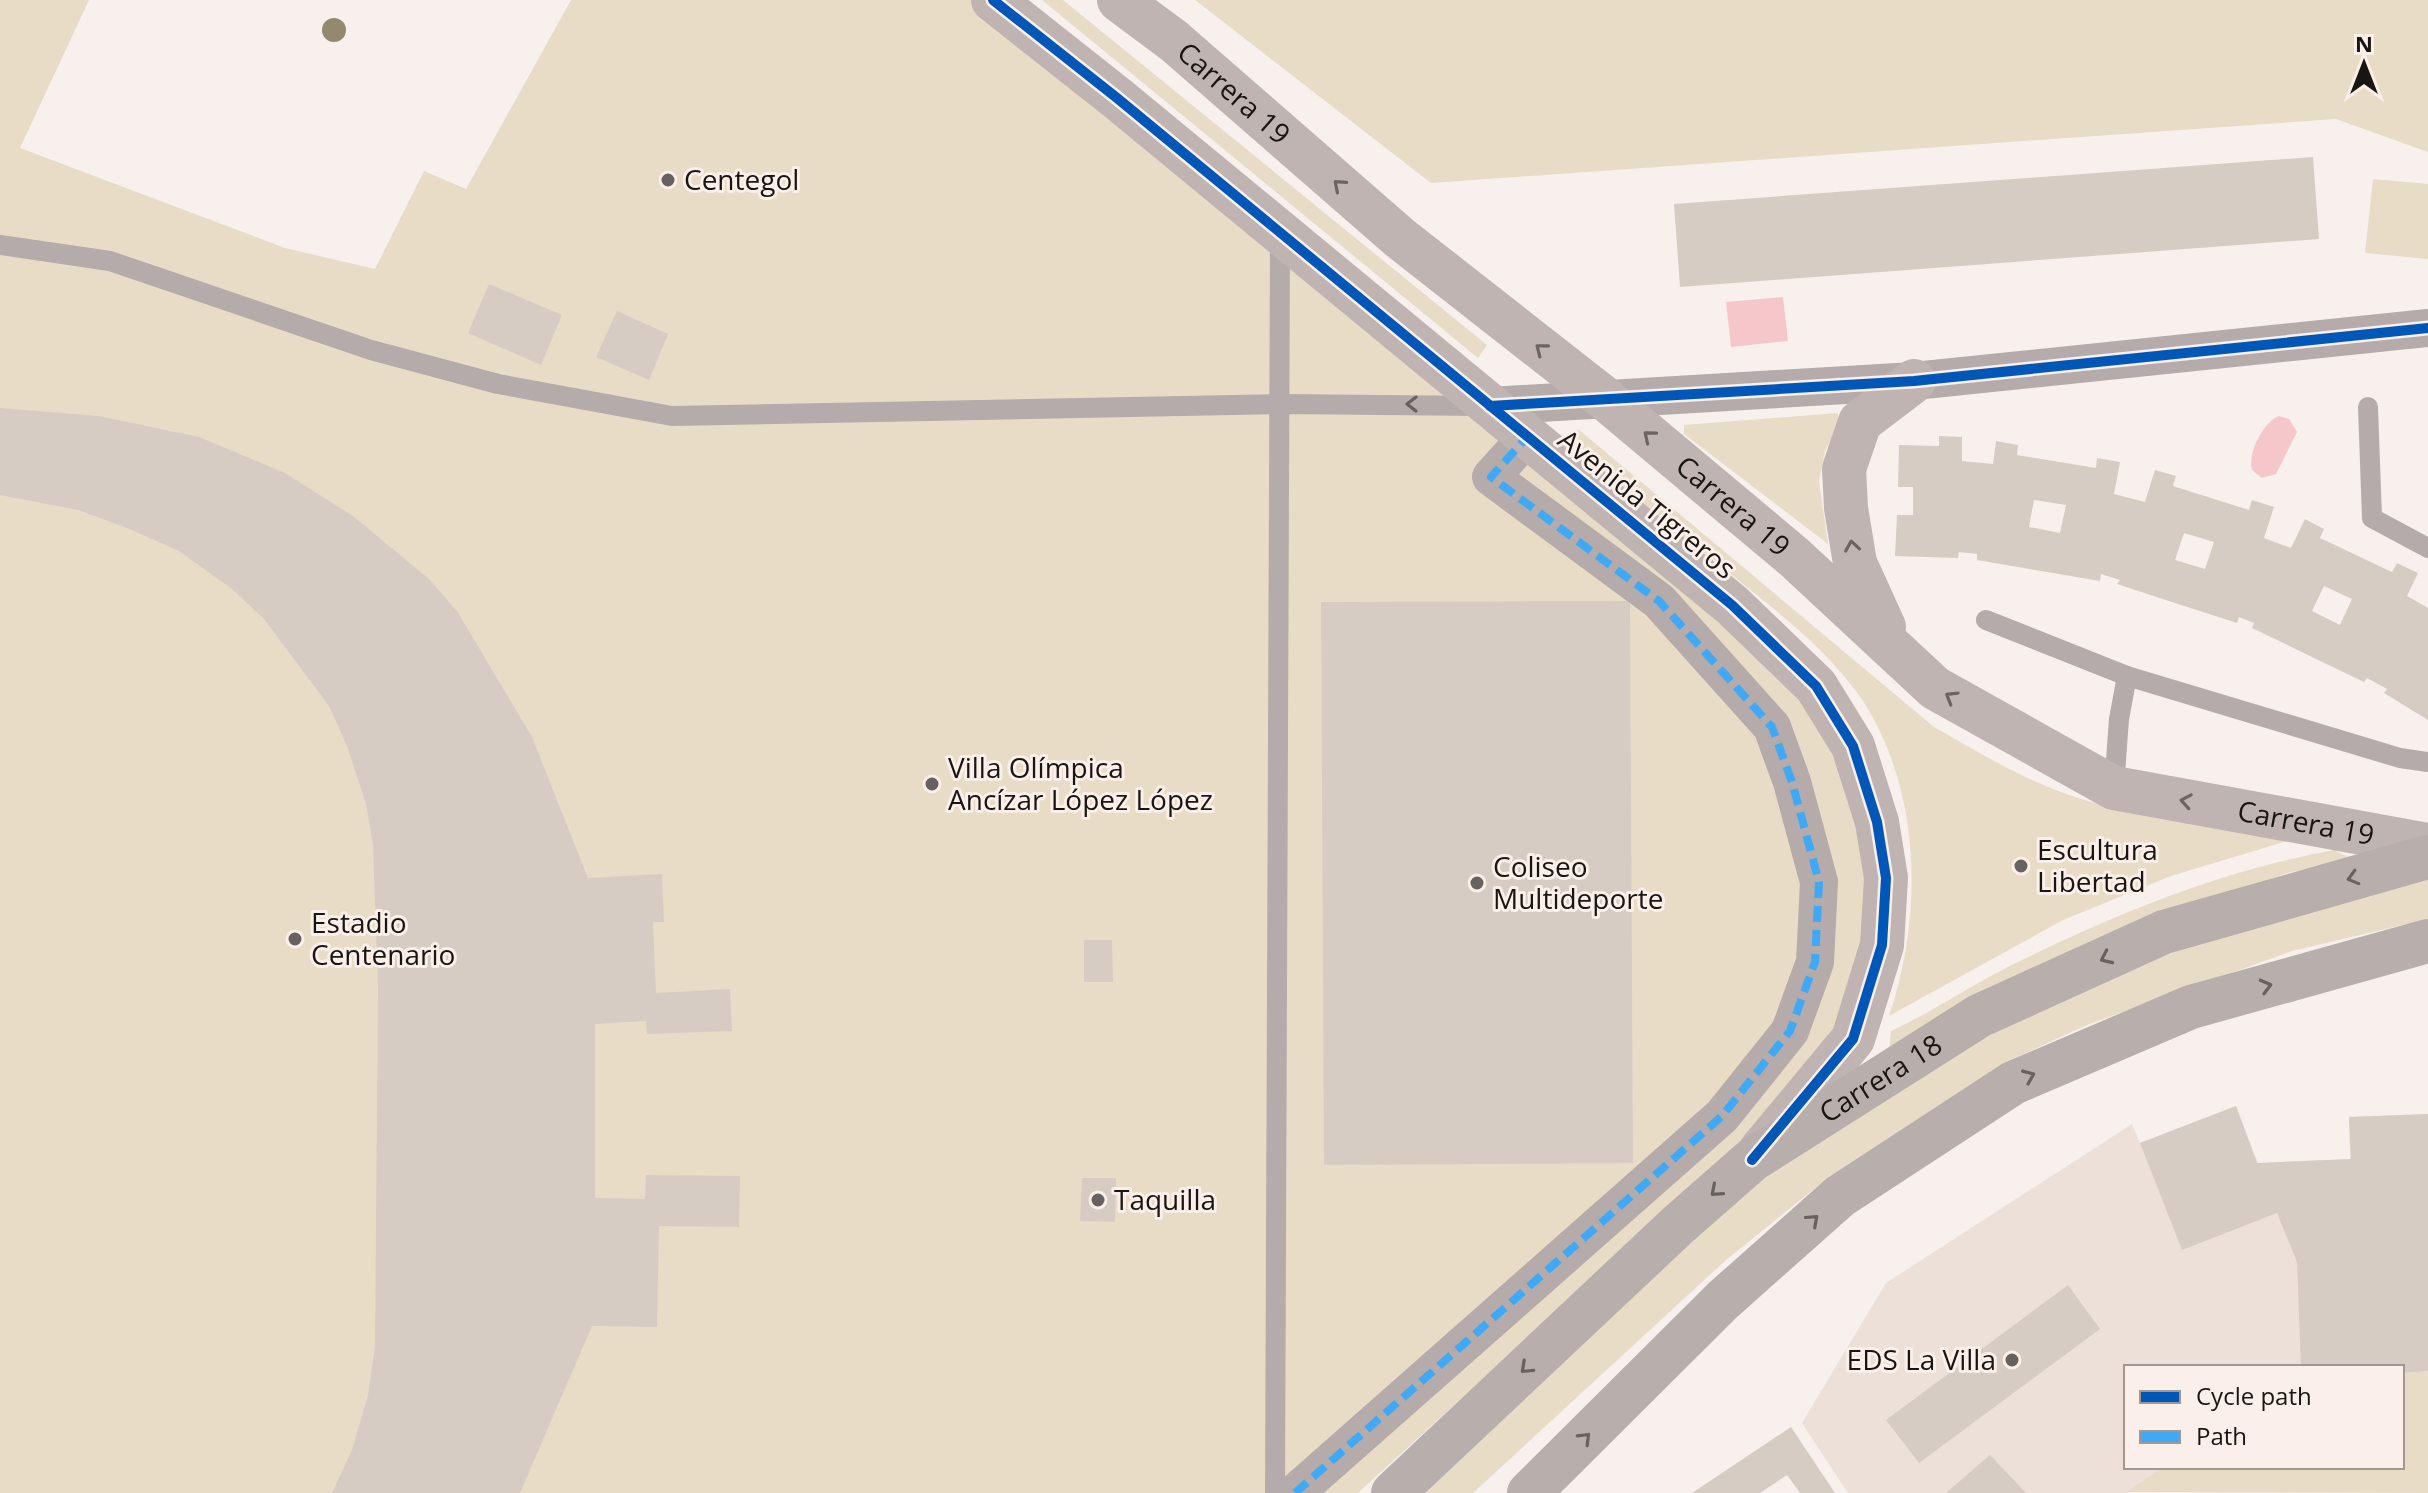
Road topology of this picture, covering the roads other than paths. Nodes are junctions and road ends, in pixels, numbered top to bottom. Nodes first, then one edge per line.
1 (993, 0) edge
2 (1119, 0) edge
3 (1280, 236) junction
4 (0, 245) edge
5 (2428, 328) edge
6 (1914, 381) junction
7 (1603, 397) junction
8 (1282, 404) junction
9 (1490, 406) junction
10 (2368, 407) dead end
11 (1527, 437) junction
12 (2428, 548) edge
13 (1986, 620) dead end
14 (1892, 644) junction
15 (2127, 676) junction
16 (2428, 762) edge
17 (2114, 788) junction
18 (2428, 845) edge
19 (2428, 857) edge
20 (2428, 941) edge
21 (1752, 1160) junction
22 (1275, 1493) edge
23 (1295, 1493) edge
24 (1393, 1493) edge
25 (1529, 1493) edge

1 - 3 street, Avenida Tigreros
7 -> 2 street, Carrera 19
3 - 8 lane
3 - 9 street, Avenida Tigreros
4 - 8 lane
5 - 6 street
6 - 7 street
14 -> 6 street
7 - 9 street
14 -> 7 street, Carrera 19
9 -> 8 lane
8 - 22 lane
9 - 11 street, Avenida Tigreros
10 - 12 lane
11 - 21 street, Avenida Tigreros
11 - 23 street
13 - 15 lane
17 -> 14 street, Carrera 19
15 - 16 lane
15 - 17 lane
18 -> 17 street, Carrera 19
19 -> 21 main road, Carrera 18
25 -> 20 main road
21 -> 24 main road, Carrera 18

